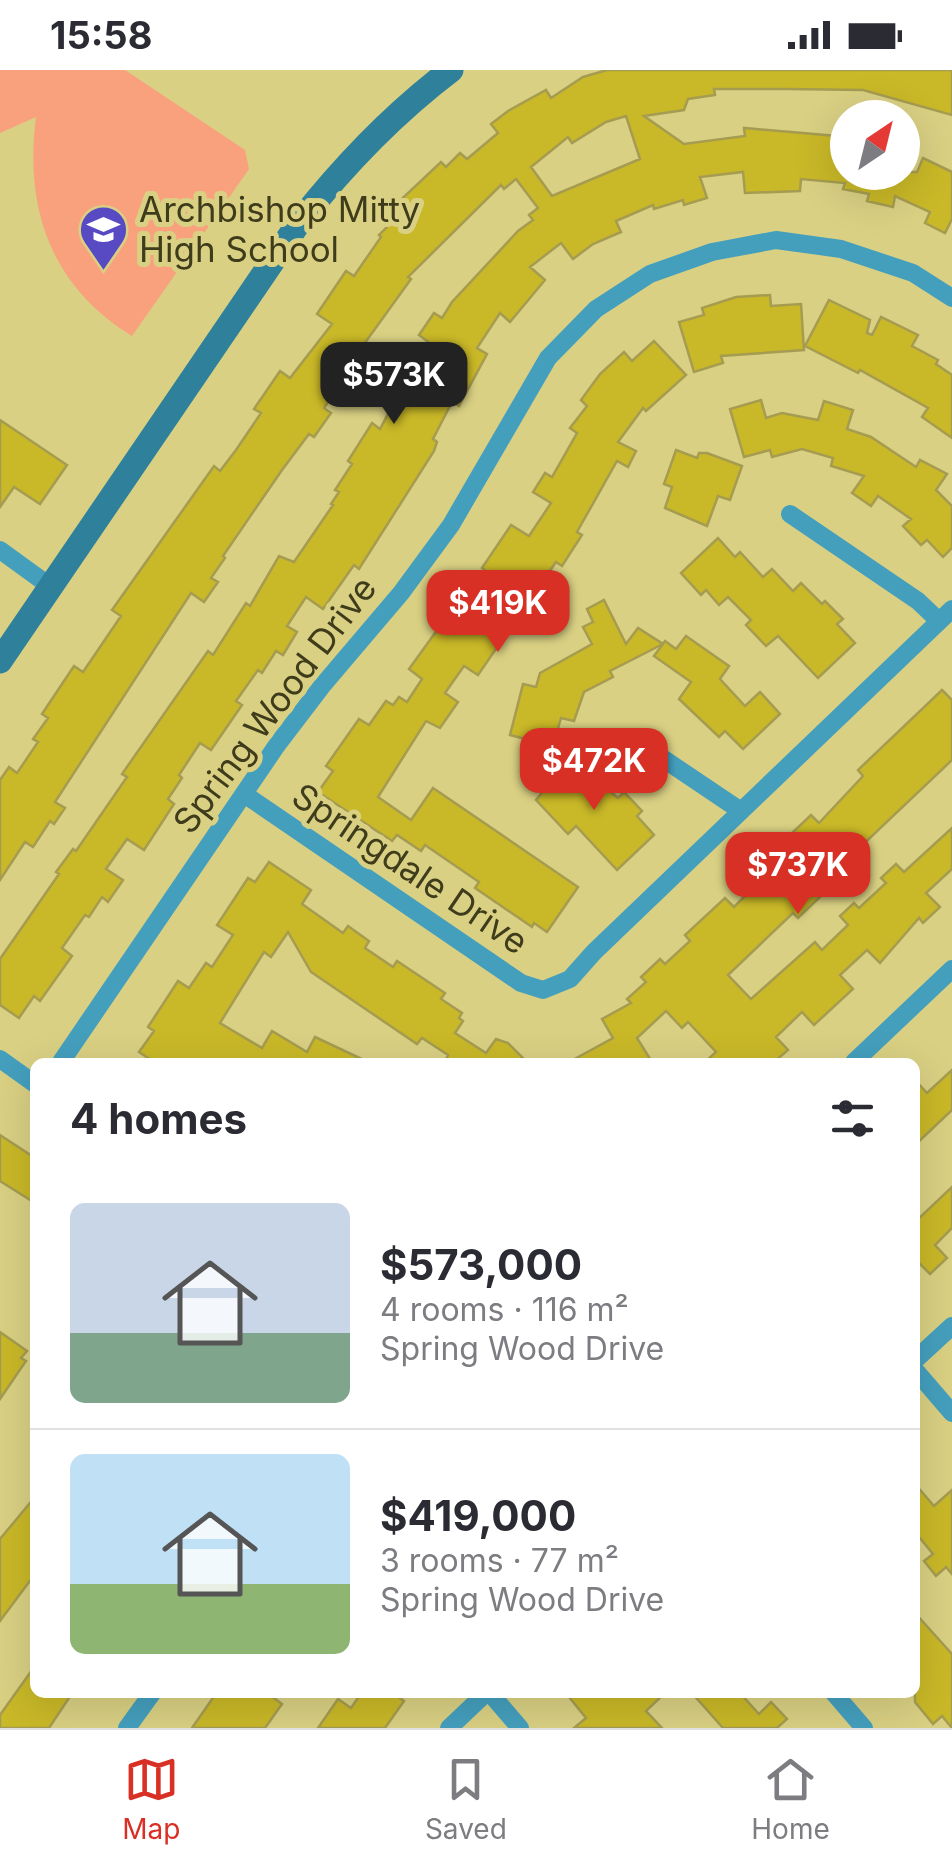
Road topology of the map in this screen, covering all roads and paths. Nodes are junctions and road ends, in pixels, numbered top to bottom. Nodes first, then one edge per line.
1 (451, 70) edge
2 (952, 298) edge
3 (790, 514) dead end
4 (0, 550) edge
5 (50, 587) junction
6 (946, 615) edge
7 (0, 661) edge
8 (632, 737) dead end
9 (244, 794) junction
10 (740, 812) junction
11 (952, 970) edge
12 (64, 1058) edge
13 (858, 1058) edge
14 (0, 1059) edge
15 (30, 1080) edge
16 (952, 1326) edge
17 (920, 1355) edge
18 (920, 1376) edge
19 (952, 1413) edge
20 (149, 1698) edge
21 (482, 1698) edge
22 (493, 1698) edge
23 (838, 1698) edge
24 (127, 1728) edge
25 (449, 1728) edge
26 (520, 1728) edge
27 (864, 1728) edge

1 - 5 main road
2 - 9 street, Spring Wood Drive
3 - 6 street
4 - 5 street
5 - 7 main road
6 - 10 street
8 - 10 street
9 - 10 street, Springdale Drive
9 - 12 street, Spring Wood Drive
11 - 13 street
14 - 15 street
16 - 17 street
18 - 19 street
20 - 24 street
21 - 25 street
22 - 26 street
23 - 27 street

